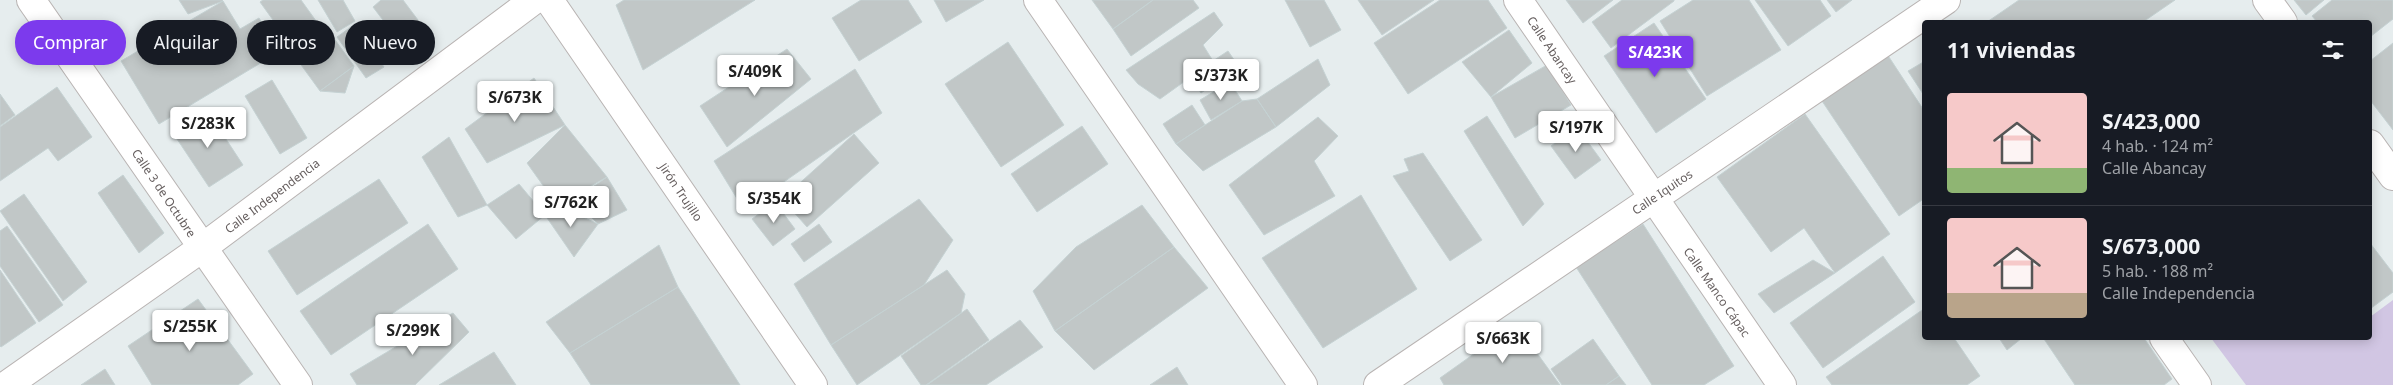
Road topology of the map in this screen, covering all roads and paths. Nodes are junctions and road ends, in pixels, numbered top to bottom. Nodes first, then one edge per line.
1 (31, 0) edge
2 (534, 0) edge
3 (549, 0) edge
4 (1038, 0) edge
5 (1518, 0) edge
6 (2267, 0) edge
7 (1943, 10) edge
8 (1928, 20) edge
9 (2282, 20) edge
10 (1922, 24) edge
11 (2372, 147) edge
12 (2393, 176) edge
13 (1653, 198) junction
14 (202, 248) junction
15 (2165, 340) edge
16 (7, 385) edge
17 (298, 385) edge
18 (813, 385) edge
19 (1303, 385) edge
20 (1378, 385) edge
21 (1782, 385) edge
22 (2197, 385) edge

1 - 14 street, Calle 3 de Octubre
2 - 14 street, Calle Independencia
3 - 18 street, Jirón Trujillo
4 - 19 street
5 - 13 street, Calle Abancay
6 - 9 street
7 - 8 street, Calle Iquitos
10 - 13 street, Calle Iquitos
11 - 12 street
13 - 20 street, Calle Iquitos
13 - 21 street, Calle Manco Cápac
14 - 16 street, Calle Independencia
14 - 17 street, Calle 3 de Octubre
15 - 22 street

